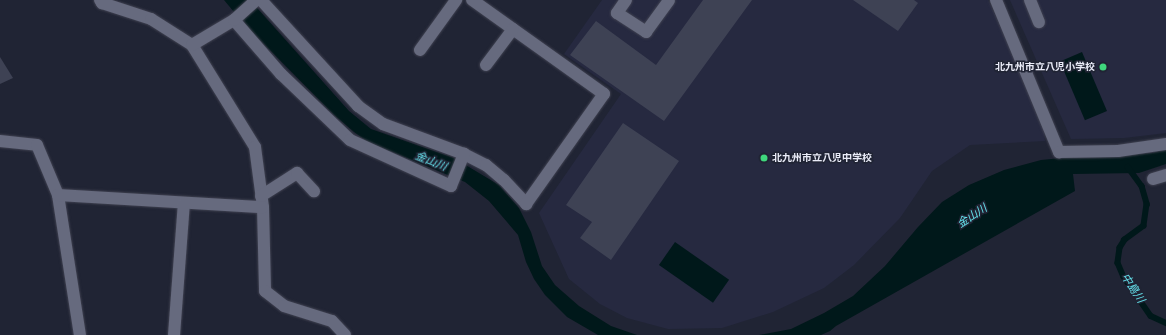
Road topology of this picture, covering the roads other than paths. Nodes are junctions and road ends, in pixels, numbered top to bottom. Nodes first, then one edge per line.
1 (100, 0) edge
2 (257, 0) edge
3 (456, 0) edge
4 (472, 0) edge
5 (626, 0) edge
6 (669, 0) edge
7 (996, 0) edge
8 (1030, 0) edge
9 (236, 19) junction
10 (1039, 22) dead end
11 (513, 29) junction
12 (192, 45) junction
13 (420, 50) dead end
14 (486, 66) dead end
15 (0, 142) edge
16 (1166, 144) edge
17 (463, 158) junction
18 (1166, 175) edge
19 (1153, 179) dead end
20 (314, 191) dead end
21 (58, 195) junction
22 (262, 201) junction
23 (184, 203) junction
24 (80, 335) edge
25 (174, 335) edge
26 (345, 335) edge

1 - 12 street
2 - 9 street
2 - 17 street
3 - 13 street
4 - 11 street
5 - 6 street
7 - 16 street
8 - 10 street
9 - 12 street
9 - 17 street
11 - 14 street
11 - 17 street
12 - 22 street
15 - 21 street
18 - 19 street
20 - 22 street
21 - 23 street
21 - 24 street
22 - 23 street
22 - 26 street
23 - 25 street

